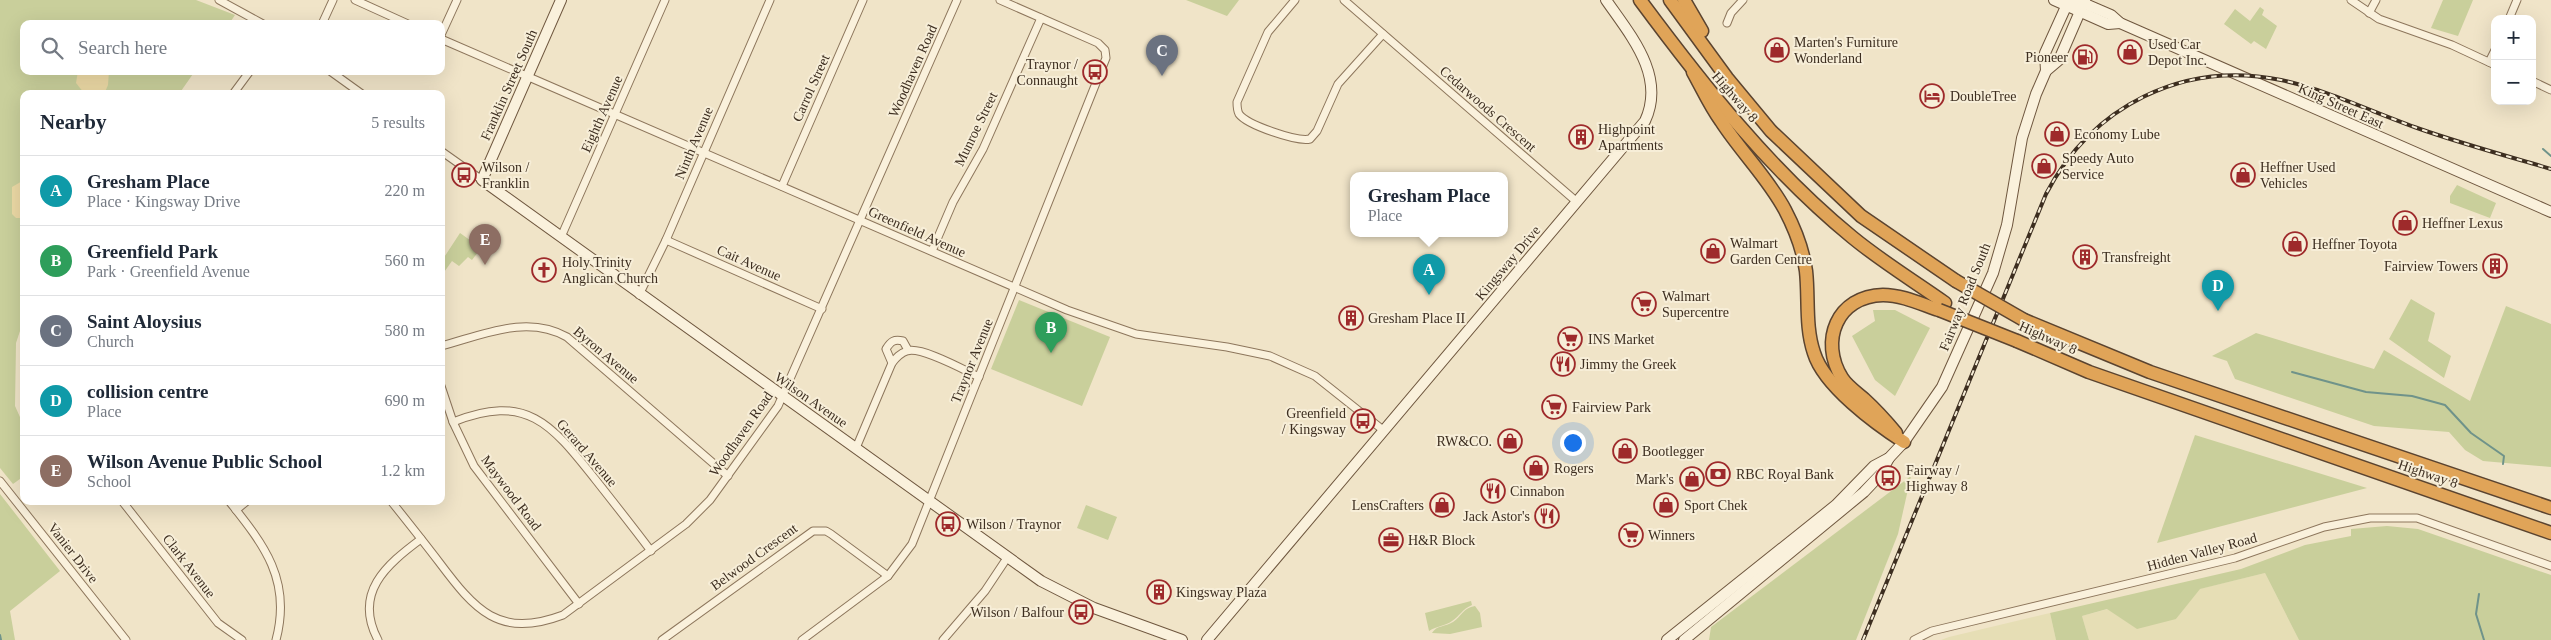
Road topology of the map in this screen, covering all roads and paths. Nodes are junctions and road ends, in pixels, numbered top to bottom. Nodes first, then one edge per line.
1 (220, 0) edge
2 (333, 0) edge
3 (355, 0) edge
4 (456, 0) edge
5 (561, 0) edge
6 (665, 0) edge
7 (770, 0) edge
8 (863, 0) edge
9 (958, 0) edge
10 (1000, 0) edge
11 (1295, 0) edge
12 (1344, 0) edge
13 (1606, 0) edge
14 (1640, 0) edge
15 (1670, 0) edge
16 (1684, 0) edge
17 (1743, 0) edge
18 (2054, 0) edge
19 (2350, 0) edge
20 (2376, 0) edge
21 (2517, 0) edge
22 (230, 2) edge
23 (2068, 3) edge
24 (2081, 4) edge
25 (2369, 13) junction
26 (2511, 15) edge
27 (1041, 18) junction
28 (257, 20) edge
29 (324, 20) edge
30 (399, 20) edge
31 (1726, 23) dead end
32 (445, 26) edge
33 (1383, 34) junction
34 (445, 41) edge
35 (1709, 53) junction
36 (2491, 63) edge
37 (1693, 72) junction
38 (2046, 72) junction
39 (247, 75) edge
40 (336, 75) edge
41 (528, 76) junction
42 (2536, 83) edge
43 (236, 90) edge
44 (356, 90) edge
45 (2551, 90) edge
46 (616, 114) junction
47 (703, 152) junction
48 (445, 154) edge
49 (482, 180) junction
50 (782, 186) junction
51 (1577, 202) junction
52 (2551, 212) edge
53 (861, 220) junction
54 (561, 237) junction
55 (666, 240) junction
56 (932, 251) junction
57 (1015, 289) junction
58 (639, 295) junction
59 (1942, 307) junction
60 (822, 309) junction
61 (445, 345) edge
62 (908, 350) junction
63 (892, 363) junction
64 (979, 377) junction
65 (783, 396) junction
66 (445, 398) edge
67 (453, 422) junction
68 (1383, 430) junction
69 (1904, 442) junction
70 (856, 448) junction
71 (1888, 458) junction
72 (728, 476) junction
73 (0, 481) edge
74 (929, 502) junction
75 (125, 505) edge
76 (232, 505) edge
77 (242, 505) edge
78 (394, 505) edge
79 (2551, 508) edge
80 (236, 510) junction
81 (2551, 534) edge
82 (421, 539) junction
83 (651, 551) junction
84 (1008, 558) junction
85 (2551, 566) edge
86 (888, 576) junction
87 (579, 604) junction
88 (1691, 638) edge
89 (126, 640) edge
90 (242, 640) edge
91 (276, 640) edge
92 (378, 640) edge
93 (662, 640) edge
94 (802, 640) edge
95 (943, 640) edge
96 (1182, 640) edge
97 (1207, 640) edge
98 (1667, 640) edge
99 (1914, 640) edge

1 - 22 street
2 - 29 street
3 - 30 street
4 - 32 street
5 - 41 street, Franklin Street South
6 - 46 street, Eighth Avenue
7 - 47 street, Ninth Avenue
8 - 50 street, Carrol Street
9 - 53 street, Woodhaven Road
10 - 27 street
11 - 33 street
12 - 33 street, Cedarwoods Crescent
13 - 51 street, Kingsway Drive
14 - 37 highway, Highway 8
15 - 35 highway, Highway 8
16 - 35 highway
17 - 31 street
18 - 23 street, King Street East
19 - 25 street
20 - 25 street
21 - 26 street
22 - 28 street
23 - 24 street, King Street East
23 - 38 street, Fairway Road South
24 - 38 street, Fairway Road South
24 - 52 street, King Street East
25 - 36 street
27 - 56 street, Munroe Street
27 - 57 street, Traynor Avenue
33 - 51 street, Cedarwoods Crescent
34 - 41 street, Greenfield Avenue
35 - 79 highway, Highway 8, bridge
37 - 59 highway, Highway 8
37 - 69 highway
38 - 69 street, Fairway Road South
39 - 43 street
40 - 44 street
41 - 46 street, Greenfield Avenue
41 - 49 street, Franklin Street South
42 - 45 street
46 - 47 street, Greenfield Avenue
46 - 54 street, Eighth Avenue
47 - 50 street, Greenfield Avenue
47 - 55 street, Ninth Avenue
48 - 49 street, Wilson Avenue
49 - 54 street, Wilson Avenue
50 - 53 street, Greenfield Avenue
51 - 68 street, Kingsway Drive
53 - 56 street, Greenfield Avenue
53 - 60 street, Woodhaven Road
54 - 58 street, Wilson Avenue
55 - 58 street, Ninth Avenue
55 - 60 street, Cait Avenue
56 - 57 street, Greenfield Avenue
57 - 64 street, Traynor Avenue
57 - 68 street, Greenfield Avenue
58 - 65 street, Wilson Avenue
59 - 69 highway
59 - 81 highway, Highway 8, bridge
60 - 65 street, Woodhaven Road
61 - 72 street, Byron Avenue
62 - 63 street
62 - 63 street
62 - 64 street
63 - 70 street
64 - 74 street, Traynor Avenue
65 - 70 street, Wilson Avenue
65 - 72 street, Woodhaven Road
66 - 67 street, Maywood Road
67 - 83 street, Gerard Avenue
67 - 87 street, Maywood Road
68 - 97 street, Kingsway Drive
69 - 71 street, Fairway Road South
70 - 74 street, Wilson Avenue
71 - 88 street, Fairway Road South
71 - 98 street, Fairway Road South
72 - 83 street, Woodhaven Road
73 - 89 street, Vanier Drive
74 - 84 street, Wilson Avenue
74 - 86 street, Traynor Avenue
75 - 90 street, Clark Avenue
76 - 80 street
77 - 80 street
78 - 82 street, Woodhaven Road
80 - 91 street
82 - 87 street, Woodhaven Road
82 - 92 street
83 - 87 street, Woodhaven Road
84 - 95 street
84 - 96 street, Wilson Avenue
85 - 99 street, Hidden Valley Road
86 - 93 street, Belwood Crescent
86 - 94 street, Traynor Avenue

